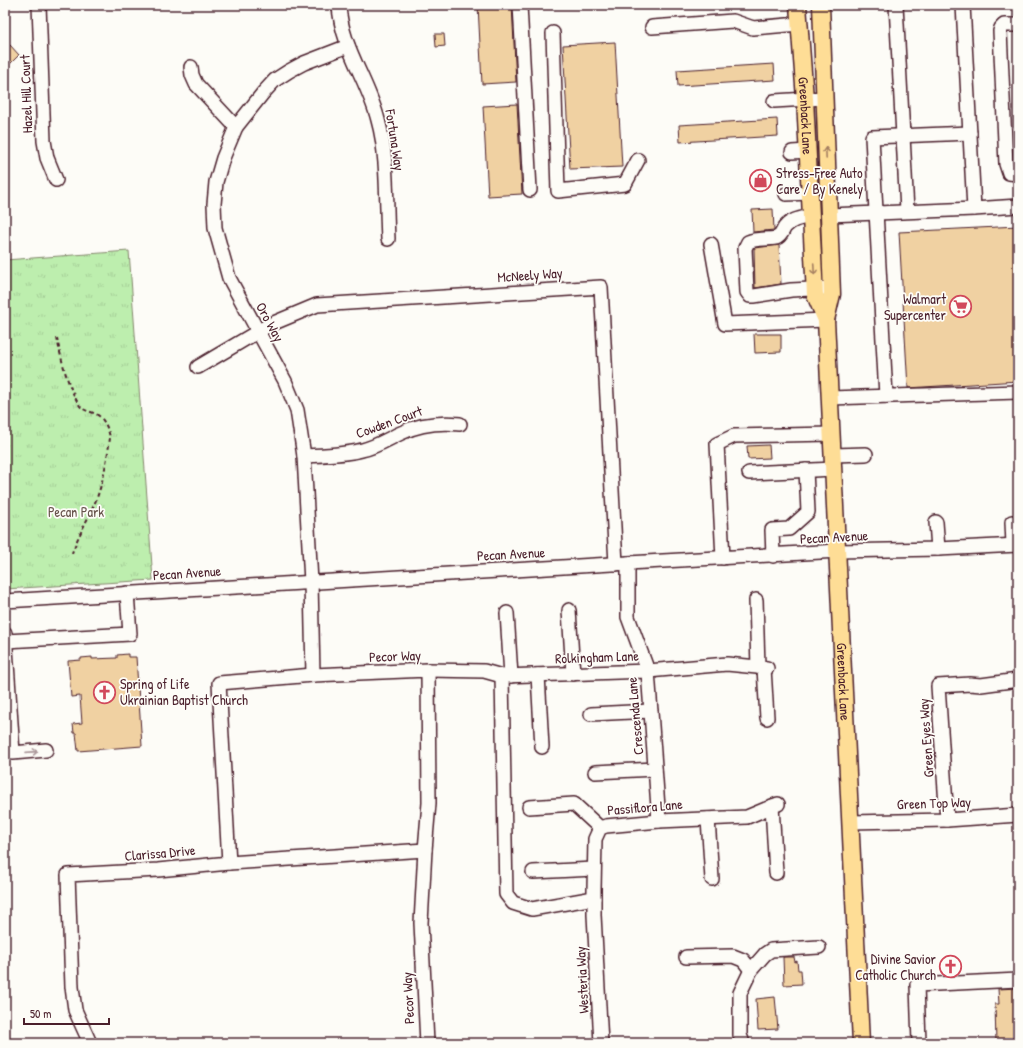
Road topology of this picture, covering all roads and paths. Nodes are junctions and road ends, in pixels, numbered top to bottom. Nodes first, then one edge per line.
1 (39, 5) edge
2 (339, 5) edge
3 (520, 5) edge
4 (798, 5) edge
5 (821, 5) edge
6 (896, 5) edge
7 (963, 5) edge
8 (799, 24) junction
9 (1018, 24) edge
10 (652, 27) dead end
11 (553, 33) dead end
12 (348, 46) junction
13 (191, 67) dead end
14 (823, 74) junction
15 (824, 98) junction
16 (805, 99) junction
17 (774, 101) dead end
18 (236, 127) junction
19 (970, 133) junction
20 (903, 137) junction
21 (638, 160) dead end
22 (1018, 174) edge
23 (56, 180) dead end
24 (809, 187) junction
25 (530, 190) dead end
26 (786, 194) dead end
27 (1018, 206) edge
28 (974, 209) junction
29 (907, 211) junction
30 (876, 213) junction
31 (829, 215) junction
32 (811, 216) junction
33 (388, 239) dead end
34 (711, 244) dead end
35 (831, 262) junction
36 (832, 288) junction
37 (814, 289) junction
38 (826, 320) junction
39 (258, 332) junction
40 (57, 338) dead end
41 (198, 367) dead end
42 (1018, 392) edge
43 (886, 396) junction
44 (830, 398) junction
45 (460, 424) dead end
46 (832, 434) junction
47 (866, 454) dead end
48 (304, 456) junction
49 (833, 462) junction
50 (806, 470) junction
51 (749, 473) dead end
52 (936, 522) dead end
53 (1012, 522) dead end
54 (1015, 545) edge
55 (938, 549) junction
56 (838, 552) junction
57 (72, 553) dead end
58 (773, 556) junction
59 (723, 558) junction
60 (622, 564) junction
61 (311, 582) junction
62 (128, 593) junction
63 (5, 600) edge
64 (756, 600) dead end
65 (569, 610) dead end
66 (507, 613) dead end
67 (5, 633) edge
68 (6, 641) edge
69 (763, 668) junction
70 (428, 670) junction
71 (648, 671) junction
72 (573, 674) junction
73 (313, 675) junction
74 (538, 675) junction
75 (506, 676) junction
76 (1018, 680) edge
77 (651, 710) junction
78 (591, 714) dead end
79 (767, 718) dead end
80 (542, 747) dead end
81 (46, 750) dead end
82 (655, 769) junction
83 (595, 772) dead end
84 (529, 807) dead end
85 (1018, 815) edge
86 (708, 819) junction
87 (947, 820) junction
88 (659, 821) junction
89 (850, 822) junction
90 (600, 828) junction
91 (425, 850) junction
92 (229, 862) junction
93 (594, 869) junction
94 (533, 872) dead end
95 (776, 873) dead end
96 (712, 880) dead end
97 (594, 898) junction
98 (594, 915) joint
99 (819, 947) dead end
100 (686, 957) dead end
101 (751, 970) junction
102 (1018, 980) edge
103 (90, 1043) edge
104 (427, 1043) edge
105 (601, 1043) edge
106 (743, 1043) edge
107 (861, 1043) edge
108 (919, 1043) edge

1 - 23 street, Hazel Hill Court
2 - 12 street, Fortuna Way
3 - 25 street
4 - 8 main road, Greenback Lane
5 - 14 main road, Greenback Lane
6 - 20 street
7 - 19 street
8 - 10 street
8 - 14 main road
8 - 16 main road, Greenback Lane
9 - 22 street
11 - 21 street
12 - 18 street, Oro Way
12 - 33 street, Fortuna Way
13 - 18 street
14 - 15 main road, Greenback Lane
15 - 16 street
31 -> 15 main road, Greenback Lane
16 - 17 street
16 - 24 main road, Greenback Lane
18 - 39 street, Oro Way
19 - 20 street
19 - 28 street
20 - 29 street
20 - 30 street
24 - 26 street
24 - 31 main road
24 - 32 main road, Greenback Lane
27 - 28 street
28 - 29 street
29 - 30 street
30 - 31 street
30 - 43 street
31 - 35 main road, Greenback Lane
32 - 35 main road
32 -> 37 main road, Greenback Lane
32 - 37 street
34 - 38 street
35 - 36 main road, Greenback Lane
36 - 37 street
36 - 38 main road, Greenback Lane
37 - 38 main road, Greenback Lane
38 - 44 main road, Greenback Lane
39 - 41 street, McNeely Way
39 - 48 street, Oro Way
39 - 60 street, McNeely Way
40 - 57 path
42 - 43 street
43 - 44 street
44 - 46 main road, Greenback Lane
45 - 48 street, Cowden Court
46 - 49 main road, Greenback Lane
46 - 59 street
47 - 49 street
48 - 61 street, Oro Way
49 - 50 street
49 - 56 main road, Greenback Lane
50 - 51 street
50 - 58 street
52 - 55 street
53 - 54 street
54 - 55 street, Pecan Avenue
55 - 56 street, Pecan Avenue
56 - 58 street, Pecan Avenue
56 - 89 main road, Greenback Lane
58 - 59 street, Pecan Avenue
59 - 60 street, Pecan Avenue
60 - 61 street, Pecan Avenue
60 - 71 street, Crescenda Lane
61 - 62 street, Pecan Avenue
61 - 73 street, Oro Way
62 - 63 street, Pecan Avenue
62 - 68 street
64 - 69 street
65 - 72 street
66 - 75 street
67 - 68 street
68 -> 81 street
69 - 71 street, Rolkingham Lane
69 - 79 street
70 - 73 street, Pecor Way
70 - 75 street, Rolkingham Lane
70 - 91 street, Pecor Way
71 - 72 street, Rolkingham Lane
71 - 77 street, Crescenda Lane
72 - 74 street, Rolkingham Lane
73 - 92 street, Pecor Way
74 - 75 street, Rolkingham Lane
74 - 80 street
75 - 97 street
76 - 87 street, Green Eyes Way
77 - 78 street
77 - 82 street, Crescenda Lane
82 - 83 street
82 - 88 street, Crescenda Lane
84 - 90 street
85 - 87 street, Green Top Way
86 - 88 street, Passiflora Lane
86 - 95 street, Passiflora Lane
86 - 96 street
87 - 89 street, Green Top Way
88 - 90 street, Passiflora Lane
89 - 107 main road, Greenback Lane
90 - 93 street, Passiflora Lane
91 - 92 street, Clarissa Drive
91 - 104 street, Pecor Way
92 - 103 street, Clarissa Drive
93 - 94 street
93 - 97 street, Passiflora Lane
97 - 98 street, Passiflora Lane
98 - 105 street, Westeria Way
99 - 101 street
100 - 101 street
101 - 106 street
102 - 108 street

